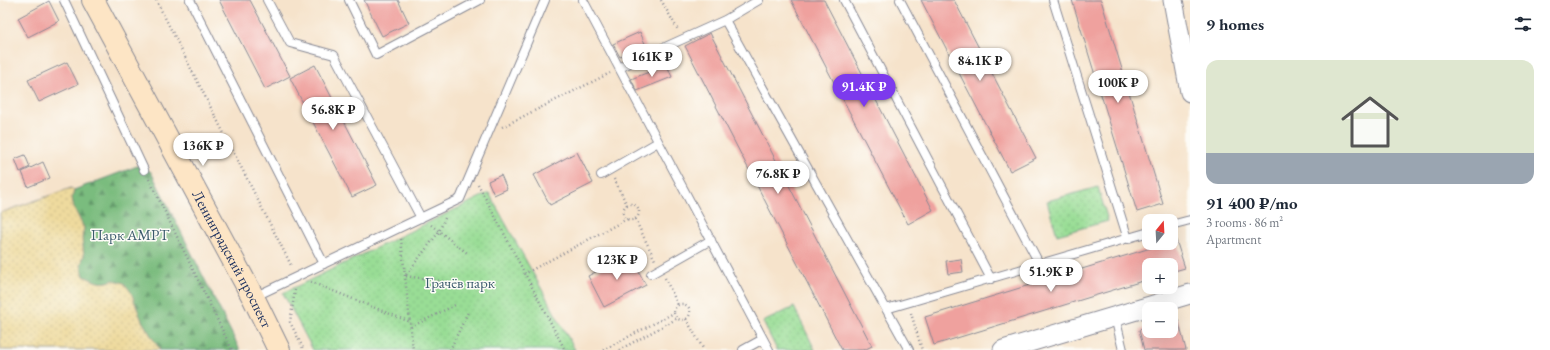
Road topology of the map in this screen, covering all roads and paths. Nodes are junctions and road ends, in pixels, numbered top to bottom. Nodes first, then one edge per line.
1 (64, 0) edge
2 (94, 0) edge
3 (156, 0) edge
4 (190, 0) edge
5 (267, 0) edge
6 (349, 0) edge
7 (480, 0) edge
8 (545, 0) edge
9 (583, 0) edge
10 (660, 0) edge
11 (759, 0) edge
12 (844, 0) edge
13 (900, 0) edge
14 (1053, 0) edge
15 (1173, 0) edge
16 (725, 20) junction
17 (684, 38) junction
18 (619, 68) junction
19 (1190, 92) edge
20 (488, 135) junction
21 (658, 142) junction
22 (144, 170) joint
23 (609, 170) junction
24 (472, 172) junction
25 (601, 175) dead end
26 (452, 203) junction
27 (627, 205) junction
28 (421, 218) junction
29 (627, 219) junction
30 (1190, 220) edge
31 (1178, 223) edge
32 (400, 228) junction
33 (439, 232) junction
34 (1142, 234) edge
35 (1128, 238) junction
36 (711, 240) junction
37 (466, 253) dead end
38 (324, 264) junction
39 (1040, 265) junction
40 (524, 274) junction
41 (652, 274) dead end
42 (297, 276) junction
43 (405, 276) junction
44 (992, 279) junction
45 (450, 282) dead end
46 (1190, 294) edge
47 (253, 297) junction
48 (908, 303) junction
49 (457, 304) dead end
50 (886, 309) junction
51 (468, 312) dead end
52 (674, 313) junction
53 (1115, 317) junction
54 (678, 318) junction
55 (686, 319) junction
56 (410, 322) junction
57 (411, 328) junction
58 (763, 339) junction
59 (232, 350) edge
60 (279, 350) edge
61 (304, 350) edge
62 (413, 350) edge
63 (450, 350) edge
64 (565, 350) edge
65 (603, 350) edge
66 (619, 350) edge
67 (704, 350) edge
68 (743, 350) edge
69 (769, 350) edge
70 (909, 350) edge
71 (922, 350) edge
72 (1003, 350) edge
73 (1123, 350) edge

1 - 22 lane
2 - 47 main road, Ленинградский проспект
3 - 42 path
4 - 38 lane
5 - 28 lane
6 - 7 lane
8 - 20 lane
9 - 18 lane
10 - 17 path
11 - 16 lane
12 - 44 lane
13 - 39 lane
14 - 35 lane
15 - 19 street
16 - 17 lane
16 - 50 lane
17 - 18 lane
18 - 20 path
18 - 21 lane
20 - 24 lane
21 - 23 lane
21 - 36 lane
22 - 59 path
23 - 25 lane
23 - 27 path
24 - 26 lane
24 - 40 path
26 - 28 lane
26 - 33 path
27 - 29 path
27 - 29 path
28 - 32 lane
28 - 33 path
29 - 40 path
30 - 31 lane
32 - 38 lane
32 - 43 path
33 - 37 path
33 - 43 path
34 - 35 lane
35 - 39 lane
36 - 41 lane
36 - 58 lane
38 - 42 lane
39 - 44 lane
40 - 64 path
42 - 47 lane
42 - 56 path
42 - 61 path
43 - 45 path
43 - 56 path
44 - 48 lane
46 - 53 street
47 - 60 main road, Ленинградский проспект
48 - 50 lane
48 - 71 path
49 - 57 path
50 - 70 lane
51 - 63 path
52 - 54 path
52 - 55 path
52 - 65 path
53 - 72 street
53 - 73 lane
54 - 55 path
54 - 66 path
55 - 67 path
56 - 57 path
57 - 62 path
58 - 68 lane
58 - 69 lane

